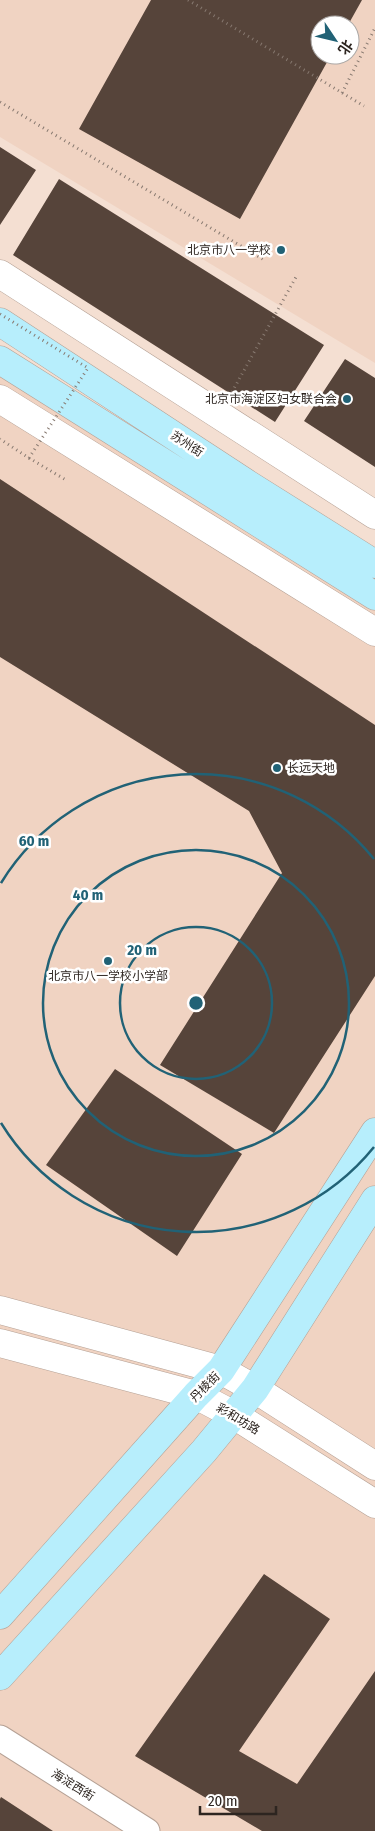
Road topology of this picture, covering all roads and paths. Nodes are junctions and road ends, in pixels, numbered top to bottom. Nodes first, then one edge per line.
1 (188, 0) edge
2 (375, 28) edge
3 (342, 93) junction
4 (0, 102) edge
5 (364, 106) dead end
6 (266, 261) dead end
7 (0, 274) edge
8 (296, 277) dead end
9 (0, 314) edge
10 (0, 322) edge
11 (0, 360) edge
12 (0, 399) edge
13 (219, 415) junction
14 (0, 439) edge
15 (29, 458) junction
16 (66, 480) dead end
17 (375, 515) edge
18 (375, 564) edge
19 (375, 596) edge
20 (375, 632) edge
21 (375, 1132) edge
22 (375, 1200) edge
23 (0, 1310) edge
24 (0, 1343) edge
25 (221, 1370) junction
26 (255, 1389) junction
27 (196, 1394) junction
28 (234, 1415) junction
29 (375, 1466) edge
30 (375, 1504) edge
31 (0, 1615) edge
32 (0, 1676) edge
33 (0, 1738) edge
34 (147, 1831) edge

1 - 3 path
2 - 3 path
3 - 5 path
4 - 6 path
7 - 13 street
8 - 13 path
9 - 15 path, bridge
10 - 18 main road, 苏州街
11 - 19 main road
12 - 20 street
13 - 17 street
14 - 15 path, bridge
15 - 16 path
21 - 25 main road, 丹棱街
22 - 26 main road
23 - 25 street
24 - 27 street, 彩和坊路
25 - 26 street
25 - 27 main road, 丹棱街
26 - 28 main road
26 - 29 street
27 - 28 street, 彩和坊路
27 - 31 main road, 丹棱街
28 - 30 street, 彩和坊路
28 - 32 main road
33 - 34 street, 海淀西街

